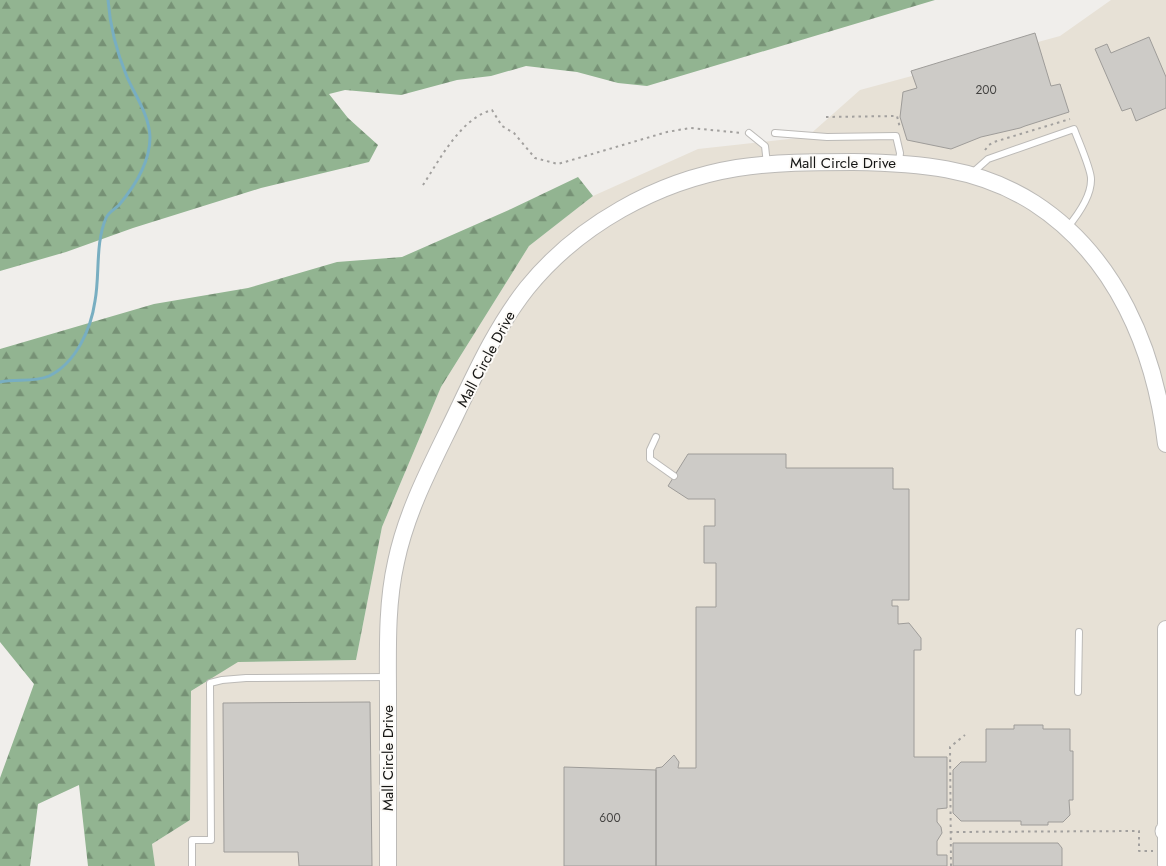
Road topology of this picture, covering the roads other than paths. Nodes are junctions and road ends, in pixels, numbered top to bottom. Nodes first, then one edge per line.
1 (749, 133) road end
2 (775, 133) dead end
3 (899, 163) junction
4 (767, 164) junction
5 (970, 175) junction
6 (1066, 228) junction
7 (656, 437) dead end
8 (1166, 444) edge
9 (674, 476) dead end
10 (1166, 629) edge
11 (1079, 632) dead end
12 (1166, 665) edge
13 (388, 677) junction
14 (1078, 692) dead end
15 (1166, 789) edge
16 (1166, 831) edge
17 (1166, 864) edge
18 (192, 866) edge
19 (388, 866) edge

1 - 4 lane
2 - 3 lane
3 - 4 street, Mall Circle Drive
3 - 5 street, Mall Circle Drive
4 - 13 street, Mall Circle Drive
5 - 6 street, Mall Circle Drive
5 - 6 lane
6 - 8 street, Mall Circle Drive
7 - 9 lane
10 - 12 street
11 - 14 lane
12 - 15 street
13 - 18 lane
13 - 19 street, Mall Circle Drive
15 - 16 street
16 - 17 street

